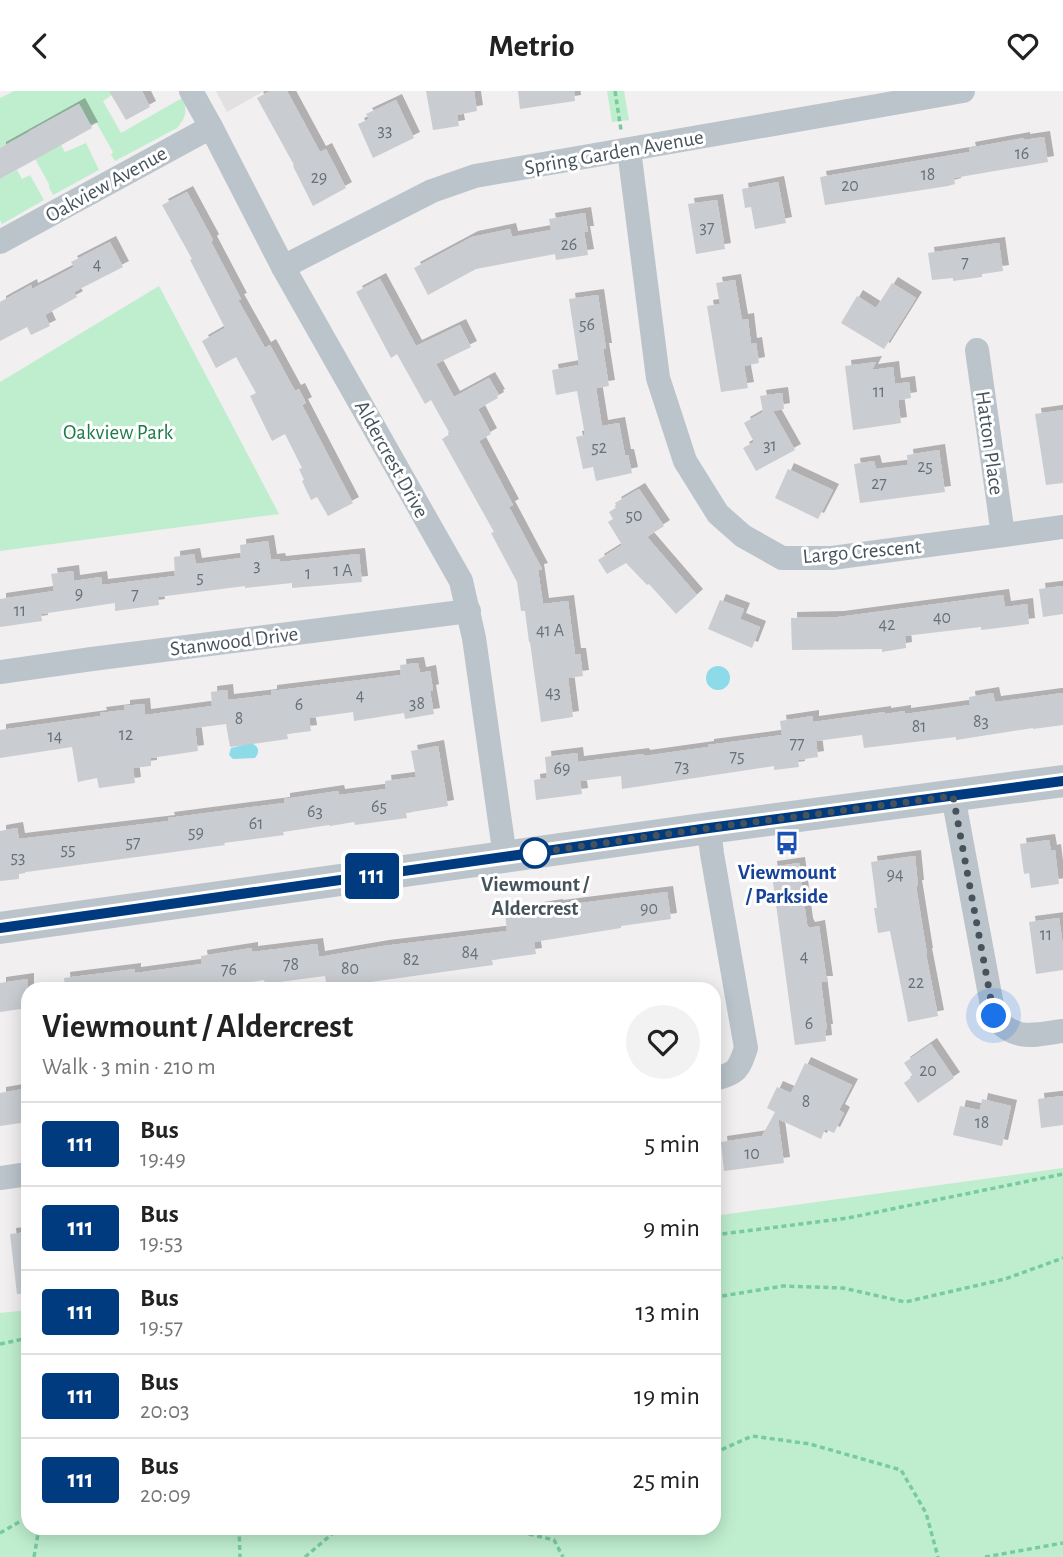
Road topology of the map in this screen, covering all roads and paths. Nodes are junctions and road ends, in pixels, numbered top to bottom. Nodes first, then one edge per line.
1 (191, 91) edge
2 (615, 91) edge
3 (963, 91) edge
4 (211, 127) junction
5 (629, 150) junction
6 (0, 242) edge
7 (283, 267) junction
8 (977, 350) dead end
9 (1063, 527) edge
10 (1003, 535) junction
11 (468, 611) junction
12 (0, 673) edge
13 (1063, 781) edge
14 (953, 796) junction
15 (709, 828) junction
16 (506, 857) junction
17 (0, 928) edge
18 (1063, 1031) edge
19 (721, 1077) edge
20 (1063, 1174) edge
21 (21, 1175) edge
22 (0, 1178) edge
23 (721, 1234) edge
24 (1063, 1258) edge
25 (721, 1296) edge
26 (21, 1340) edge
27 (0, 1344) edge
28 (721, 1450) edge
29 (21, 1521) edge
30 (0, 1533) edge
31 (37, 1535) edge
32 (239, 1535) edge
33 (331, 1535) edge
34 (533, 1535) edge
35 (1063, 1543) edge
36 (34, 1557) edge
37 (240, 1557) edge
38 (305, 1557) edge
39 (563, 1557) edge
40 (938, 1557) edge
41 (985, 1557) edge

1 - 4 street, Aldercrest Drive
2 - 5 path
3 - 5 street, Spring Garden Avenue
4 - 6 street, Oakview Avenue
4 - 7 street, Aldercrest Drive
5 - 7 street, Spring Garden Avenue
5 - 10 street, Largo Crescent
7 - 11 street, Aldercrest Drive
8 - 10 street, Hatton Place
9 - 10 street, Largo Crescent
11 - 12 street, Stanwood Drive
11 - 16 street, Aldercrest Drive
13 - 14 street
14 - 15 street
14 - 18 street
15 - 16 street
15 - 19 street
16 - 17 street
20 - 23 path
21 - 22 street
24 - 25 path
26 - 27 path
28 - 40 path
29 - 30 path
31 - 36 path
32 - 37 path
33 - 38 path
34 - 39 path
35 - 41 path

